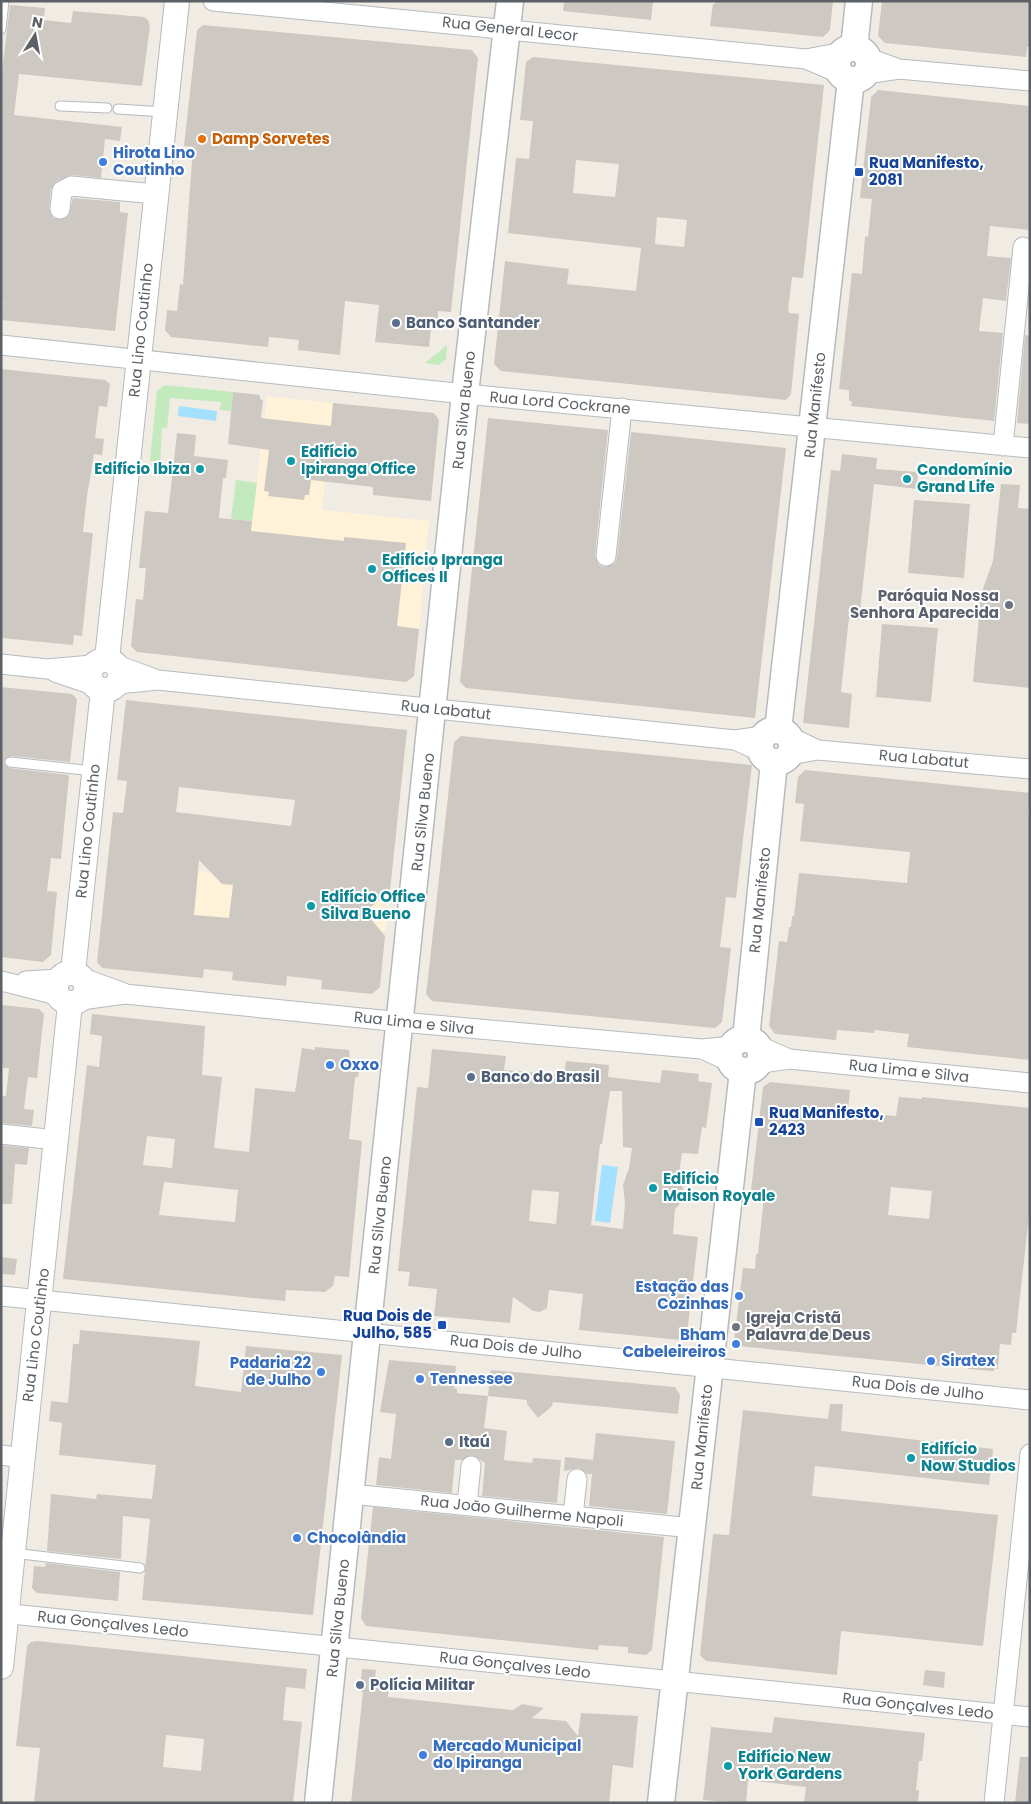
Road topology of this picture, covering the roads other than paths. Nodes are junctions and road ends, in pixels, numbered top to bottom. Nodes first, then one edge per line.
1 (4, 1) edge
2 (176, 1) edge
3 (213, 1) edge
4 (510, 1) edge
5 (859, 1) edge
6 (1, 29) edge
7 (507, 29) junction
8 (854, 64) junction
9 (1030, 81) edge
10 (60, 106) dead end
11 (107, 108) dead end
12 (118, 109) dead end
13 (164, 112) junction
14 (155, 194) junction
15 (60, 208) dead end
16 (1023, 246) dead end
17 (1, 345) edge
18 (138, 359) junction
19 (465, 394) junction
20 (622, 408) junction
21 (813, 426) junction
22 (1003, 446) junction
23 (1030, 448) edge
24 (606, 556) dead end
25 (1, 664) edge
26 (105, 675) junction
27 (434, 708) junction
28 (776, 745) junction
29 (10, 762) dead end
30 (1030, 769) edge
31 (95, 771) junction
32 (7, 981) edge
33 (70, 988) junction
34 (401, 1022) junction
35 (744, 1055) junction
36 (1030, 1083) edge
37 (1, 1134) edge
38 (56, 1140) junction
39 (1, 1296) edge
40 (40, 1300) junction
41 (367, 1333) junction
42 (710, 1366) junction
43 (1030, 1400) edge
44 (1030, 1454) edge
45 (12, 1457) edge
46 (471, 1466) dead end
47 (577, 1479) dead end
48 (351, 1494) junction
49 (467, 1505) junction
50 (573, 1516) junction
51 (692, 1528) junction
52 (12, 1553) junction
53 (140, 1568) dead end
54 (4, 1613) edge
55 (335, 1647) junction
56 (1, 1667) edge
57 (674, 1682) junction
58 (1003, 1714) junction
59 (1030, 1717) edge
60 (318, 1803) edge
61 (661, 1803) edge
62 (994, 1803) edge

1 - 6 lane
2 - 13 street, Rua Lino Coutinho
3 - 7 street, Rua General Lecor
4 - 7 main road, Rua Silva Bueno
5 - 8 main road, Rua Manifesto
7 - 8 street, Rua General Lecor
7 - 19 main road, Rua Silva Bueno
8 - 9 street, Rua General Lecor
8 - 21 main road, Rua Manifesto
10 - 11 lane
12 - 13 lane
13 - 14 street, Rua Lino Coutinho
14 - 15 street
14 - 18 street, Rua Lino Coutinho
16 - 22 street
17 - 18 street, Rua Lord Cockrane
18 - 19 street, Rua Lord Cockrane
18 - 26 street, Rua Lino Coutinho
19 - 20 street, Rua Lord Cockrane
19 - 27 main road, Rua Silva Bueno
20 - 21 street, Rua Lord Cockrane
20 - 24 street
21 - 22 street, Rua Lord Cockrane
21 - 28 main road, Rua Manifesto
22 - 23 street, Rua Lord Cockrane
25 - 26 street, Rua Labatut
26 - 27 street, Rua Labatut
26 - 31 street, Rua Lino Coutinho
27 - 28 street, Rua Labatut
27 - 34 main road, Rua Silva Bueno
28 - 30 street, Rua Labatut
28 - 35 main road, Rua Manifesto
29 - 31 lane
31 - 33 street, Rua Lino Coutinho
32 - 33 street, Rua Lima e Silva
33 - 34 street, Rua Lima e Silva
33 - 38 street, Rua Lino Coutinho
34 - 35 street, Rua Lima e Silva
34 - 41 main road, Rua Silva Bueno
35 - 36 street, Rua Lima e Silva
35 - 42 main road, Rua Manifesto
37 - 38 street
38 - 40 street, Rua Lino Coutinho
39 - 40 street, Rua Dois de Julho
40 - 41 street, Rua Dois de Julho
40 - 45 street, Rua Lino Coutinho
41 - 42 street, Rua Dois de Julho
41 - 48 main road, Rua Silva Bueno
42 - 43 street, Rua Dois de Julho
42 - 51 main road, Rua Manifesto
44 - 58 street
45 - 52 street, Rua Lino Coutinho
46 - 49 street
47 - 50 street
48 - 49 street, Rua João Guilherme Napoli
48 - 55 main road, Rua Silva Bueno
49 - 50 street, Rua João Guilherme Napoli
50 - 51 street, Rua João Guilherme Napoli
51 - 57 main road, Rua Manifesto
52 - 53 lane
52 - 54 street, Rua Lino Coutinho
54 - 55 street, Rua Gonçalves Ledo
54 - 56 street, Rua Lino Coutinho
55 - 57 street, Rua Gonçalves Ledo
55 - 60 main road, Rua Silva Bueno
57 - 58 street, Rua Gonçalves Ledo
57 - 61 main road, Rua Manifesto
58 - 59 street, Rua Gonçalves Ledo
58 - 62 street

